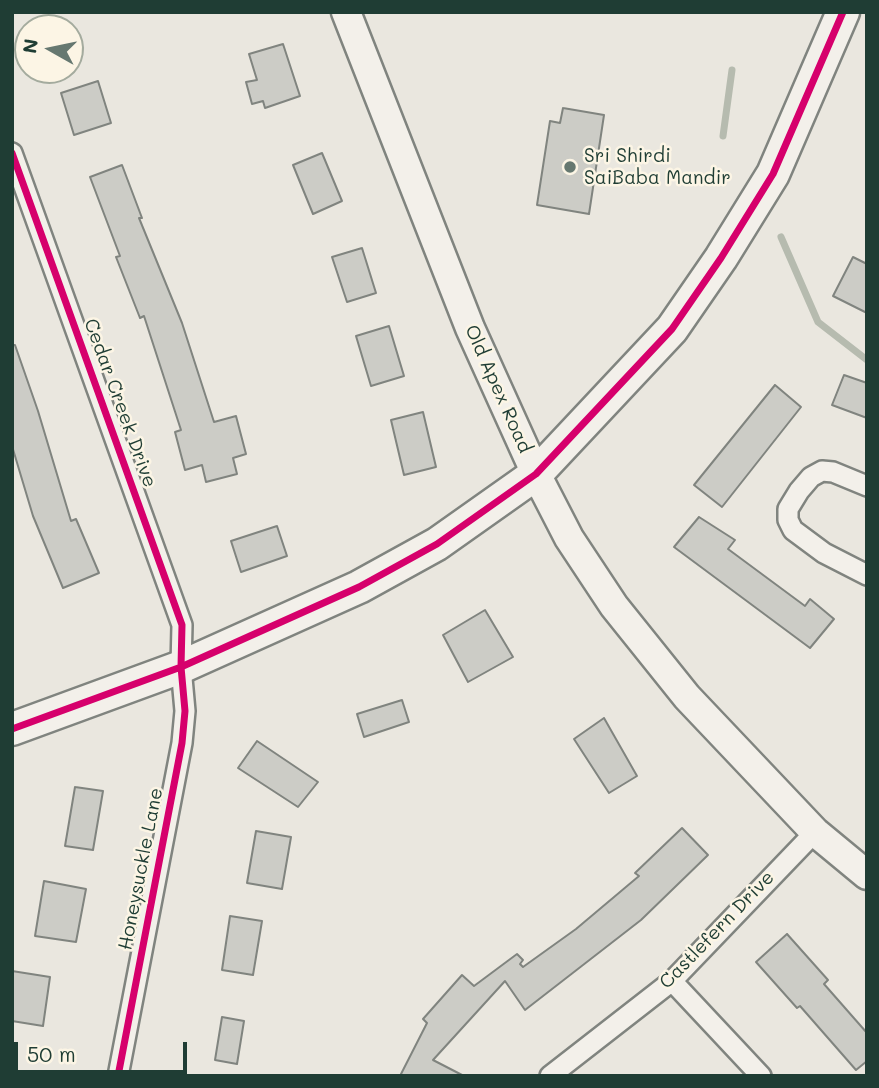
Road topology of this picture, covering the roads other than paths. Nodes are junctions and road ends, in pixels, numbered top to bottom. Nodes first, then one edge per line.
1 (346, 12) edge
2 (844, 12) edge
3 (12, 153) edge
4 (536, 474) junction
5 (867, 486) edge
6 (867, 575) edge
7 (181, 667) junction
8 (12, 729) edge
9 (815, 832) junction
10 (867, 874) edge
11 (672, 981) junction
12 (118, 1076) edge
13 (550, 1076) edge
14 (761, 1076) edge

1 - 4 main road, Old Apex Road
2 - 4 main road
3 - 7 street, Cedar Creek Drive
4 - 7 main road
4 - 9 main road, Old Apex Road
5 - 6 street
7 - 8 main road
7 - 12 street, Honeysuckle Lane
9 - 10 main road, Old Apex Road
9 - 11 street, Castlefern Drive
11 - 13 street, Castlefern Drive
11 - 14 street

